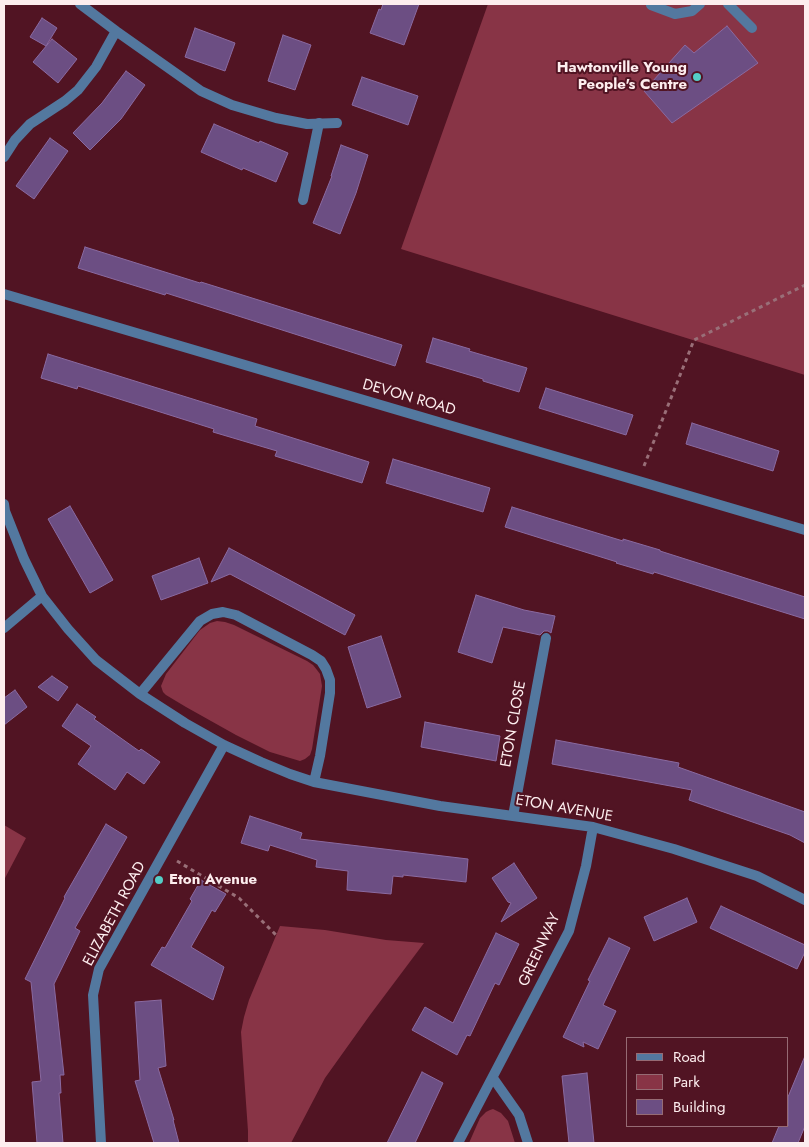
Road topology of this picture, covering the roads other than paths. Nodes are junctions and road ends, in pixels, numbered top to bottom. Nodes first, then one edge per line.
1 (80, 4) edge
2 (700, 4) edge
3 (728, 4) edge
4 (650, 5) edge
5 (752, 28) dead end
6 (116, 31) junction
7 (319, 123) junction
8 (337, 123) dead end
9 (4, 157) edge
10 (303, 200) dead end
11 (4, 294) edge
12 (4, 504) edge
13 (805, 530) edge
14 (42, 596) junction
15 (4, 628) edge
16 (546, 638) dead end
17 (140, 694) junction
18 (224, 745) junction
19 (314, 782) junction
20 (513, 816) junction
21 (593, 827) junction
22 (805, 900) edge
23 (493, 1078) junction
24 (101, 1143) edge
25 (458, 1143) edge
26 (528, 1143) edge

1 - 6 street
2 - 4 street
3 - 5 street
6 - 7 street
6 - 9 street
7 - 8 street
7 - 10 street
11 - 13 street, DEVON ROAD
12 - 14 street, ETON AVENUE
14 - 15 street
14 - 17 street, ETON AVENUE
16 - 20 street, ETON CLOSE
17 - 18 street, ETON AVENUE
17 - 19 street
18 - 19 street, ETON AVENUE
18 - 24 street, ELIZABETH ROAD
19 - 20 street, ETON AVENUE
20 - 21 street, ETON AVENUE
21 - 22 street, ETON AVENUE
21 - 23 street, GREENWAY
23 - 25 street, GREENWAY
23 - 26 street

